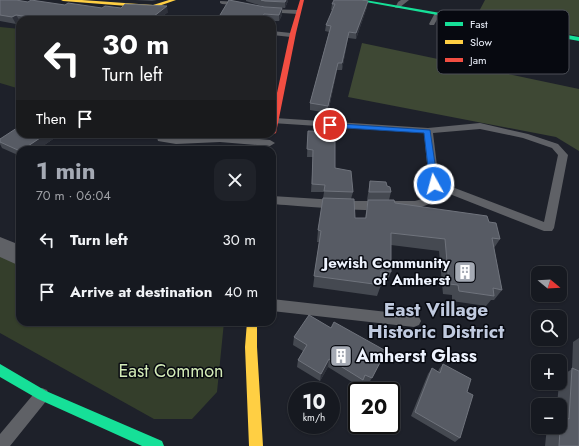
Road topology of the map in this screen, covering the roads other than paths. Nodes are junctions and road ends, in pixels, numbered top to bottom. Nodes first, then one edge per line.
1 (63, 0) edge
2 (174, 0) edge
3 (302, 0) edge
4 (357, 0) edge
5 (406, 0) edge
6 (222, 2) dead end
7 (248, 5) edge
8 (397, 7) junction
9 (260, 8) edge
10 (298, 12) junction
11 (437, 14) joint
12 (432, 24) dead end
13 (276, 33) edge
14 (291, 35) junction
15 (569, 37) edge
16 (579, 39) edge
17 (276, 101) edge
18 (276, 121) edge
19 (428, 131) junction
20 (161, 138) edge
21 (270, 140) edge
22 (440, 187) junction
23 (276, 200) edge
24 (0, 246) edge
25 (16, 254) edge
26 (276, 305) edge
27 (414, 321) dead end
28 (252, 326) edge
29 (0, 370) edge
30 (42, 395) junction
31 (125, 432) junction
32 (0, 446) edge
33 (117, 446) edge
34 (157, 446) edge
35 (256, 446) edge

1 - 2 main road
3 - 10 main road
4 - 8 main road
5 - 8 lane
6 - 7 lane
8 - 11 main road
9 - 10 lane
10 - 14 main road
11 - 12 lane
13 - 14 lane
14 - 17 main road
15 - 16 main road
18 - 19 lane
19 - 22 lane
19 - 22 lane
20 - 21 lane
22 - 23 lane
24 - 25 street
26 - 27 lane
28 - 35 main road
29 - 30 main road
30 - 31 main road
30 - 32 lane
31 - 33 lane
31 - 34 main road

